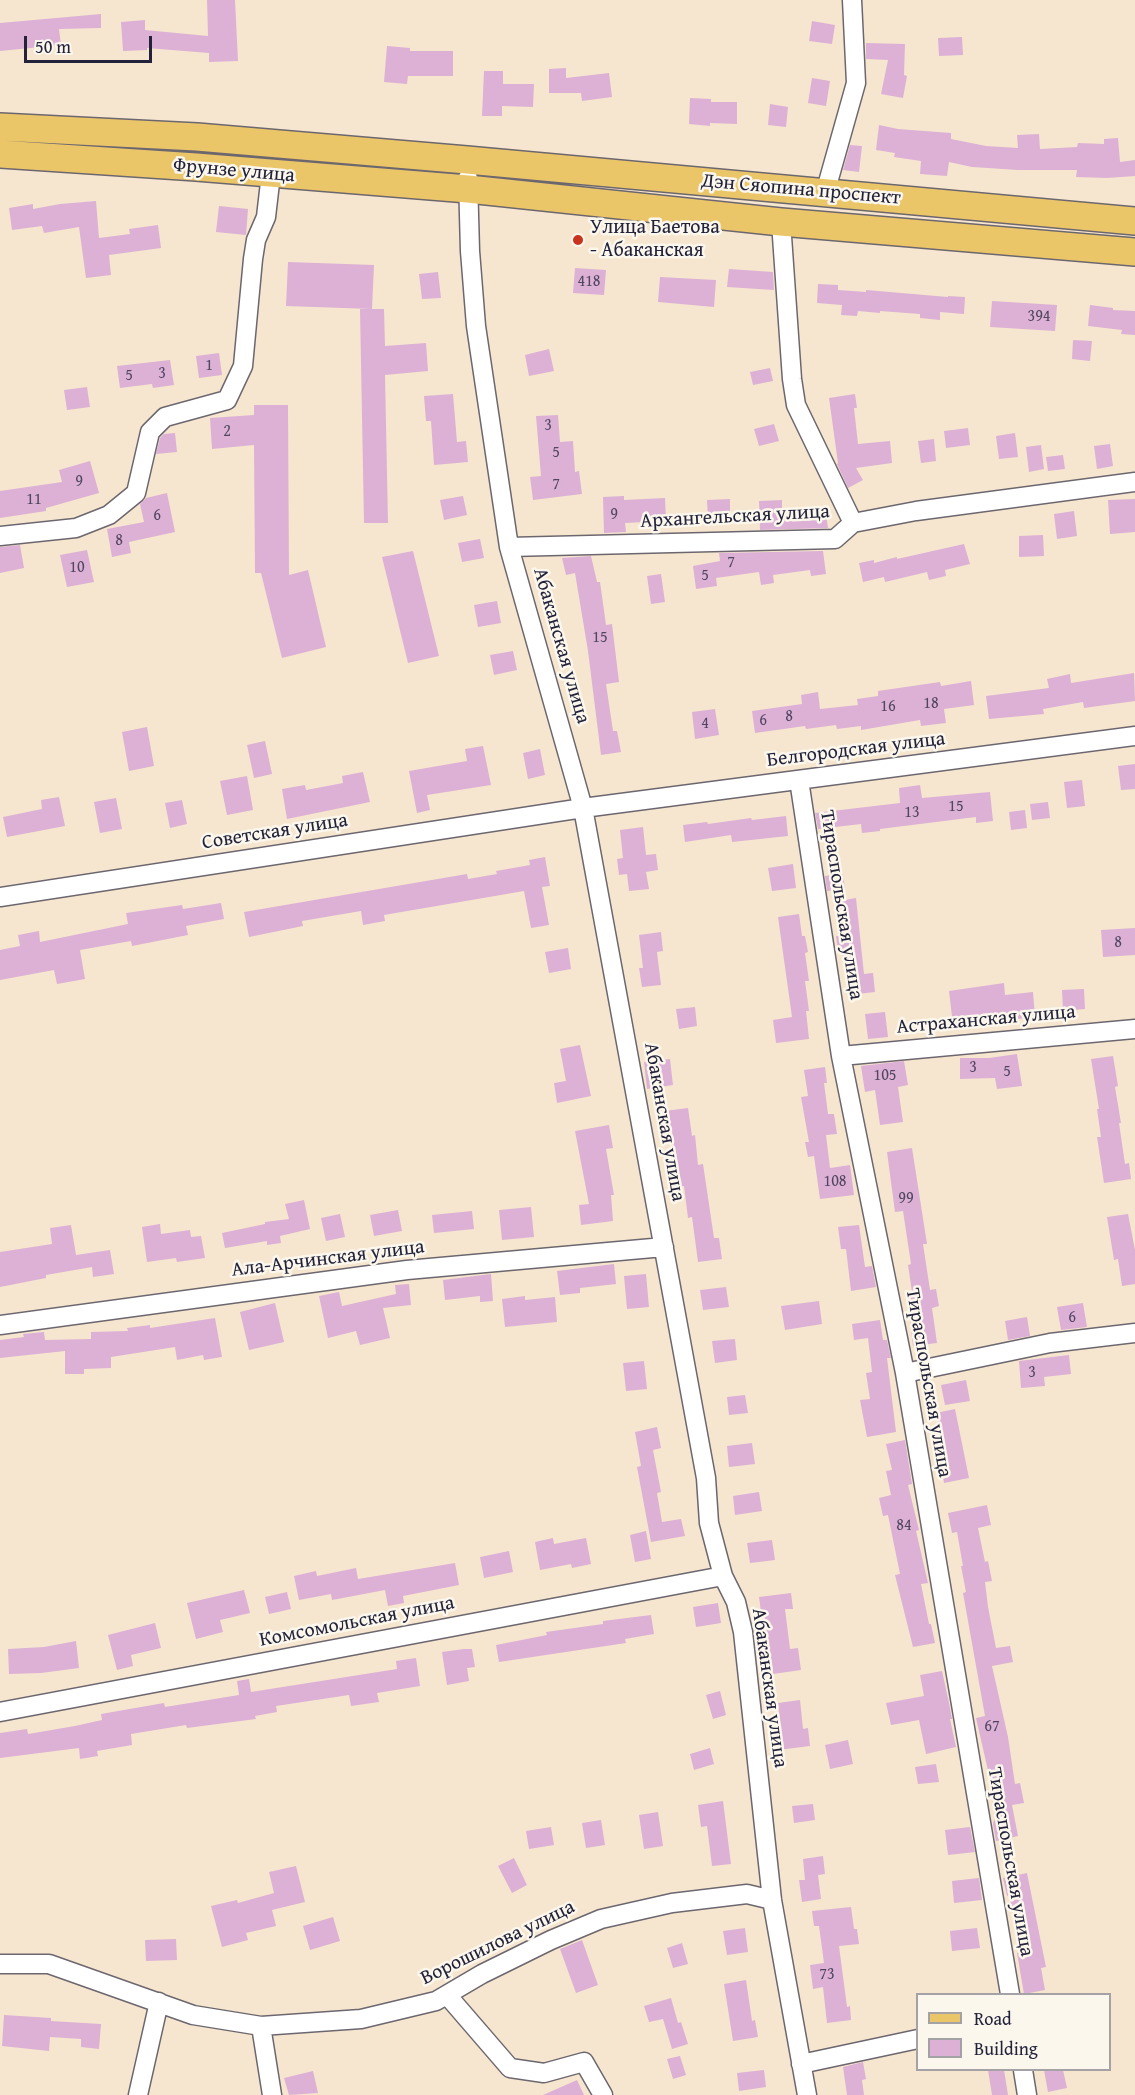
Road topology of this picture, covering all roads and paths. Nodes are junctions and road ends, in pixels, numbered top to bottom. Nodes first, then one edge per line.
1 (852, 0) edge
2 (0, 127) edge
3 (0, 154) edge
4 (467, 160) junction
5 (271, 174) junction
6 (468, 189) junction
7 (825, 193) junction
8 (1135, 221) edge
9 (781, 222) junction
10 (1135, 252) edge
11 (1135, 482) edge
12 (853, 523) junction
13 (0, 536) edge
14 (509, 547) junction
15 (1135, 736) edge
16 (799, 780) junction
17 (583, 808) junction
18 (558, 812) joint
19 (0, 897) edge
20 (1135, 1029) edge
21 (841, 1056) junction
22 (664, 1247) junction
23 (0, 1325) edge
24 (1135, 1333) edge
25 (905, 1373) junction
26 (723, 1576) junction
27 (0, 1712) edge
28 (772, 1900) junction
29 (0, 1964) edge
30 (1010, 1993) edge
31 (447, 1995) junction
32 (159, 2002) junction
33 (261, 2026) junction
34 (916, 2039) edge
35 (801, 2064) junction
36 (1023, 2071) edge
37 (138, 2095) edge
38 (272, 2095) edge
39 (603, 2095) edge
40 (807, 2095) edge
41 (1027, 2095) edge

1 - 7 street
2 - 4 main road, Фрунзе улица
3 - 5 main road, Фрунзе улица
4 - 6 street, Абаканская улица
4 - 7 main road, Дэн Сяопина проспект
5 - 6 main road, Фрунзе улица
5 - 13 street
6 - 9 main road, Дэн Сяопина проспект
6 - 14 street, Абаканская улица
7 - 8 main road, Дэн Сяопина проспект
9 - 10 main road, Дэн Сяопина проспект
9 - 12 street
11 - 12 street, Архангельская улица
12 - 14 street, Архангельская улица
14 - 17 street, Абаканская улица
15 - 16 street, Белгородская улица
16 - 17 street, Белгородская улица
16 - 21 street, Тираспольская улица
17 - 18 street, Белгородская улица
17 - 22 street, Абаканская улица
18 - 19 street, Советская улица
20 - 21 street, Астраханская улица
21 - 25 street, Тираспольская улица
22 - 23 street, Ала-Арчинская улица
22 - 26 street, Абаканская улица
24 - 25 street
25 - 30 street, Тираспольская улица
26 - 27 street, Комсомольская улица
26 - 28 street, Абаканская улица
28 - 31 street, Ворошилова улица
28 - 35 street, Абаканская улица
29 - 32 street, Ворошилова улица
31 - 33 street, Ворошилова улица
31 - 39 street
32 - 33 street, Ворошилова улица
32 - 37 street
33 - 38 street
34 - 35 street
35 - 40 street, Абаканская улица
36 - 41 street

